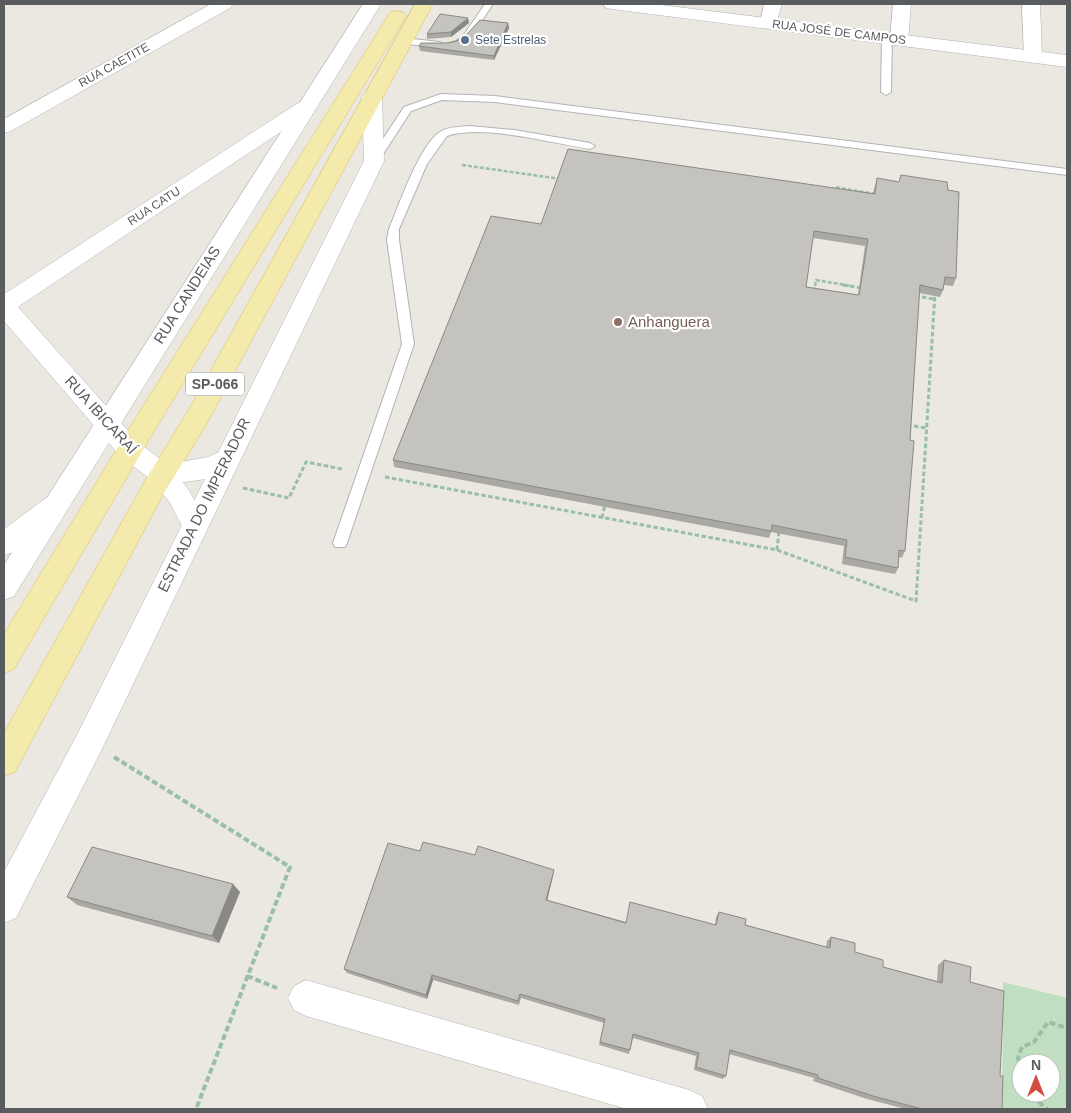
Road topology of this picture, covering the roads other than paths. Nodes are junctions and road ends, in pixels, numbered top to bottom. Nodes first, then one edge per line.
1 (224, 4) edge
2 (372, 4) edge
3 (404, 4) edge
4 (424, 4) edge
5 (489, 4) edge
6 (612, 4) edge
7 (773, 4) edge
8 (902, 4) edge
9 (1031, 4) edge
10 (643, 6) edge
11 (769, 23) junction
12 (893, 39) junction
13 (403, 41) junction
14 (1033, 57) junction
15 (1067, 61) edge
16 (886, 92) dead end
17 (372, 97) junction
18 (305, 107) junction
19 (4, 127) edge
20 (590, 146) dead end
21 (374, 161) junction
22 (1067, 172) edge
23 (4, 306) edge
24 (107, 423) junction
25 (130, 450) junction
26 (221, 470) junction
27 (162, 474) junction
28 (55, 506) junction
29 (195, 524) junction
30 (340, 543) dead end
31 (4, 544) edge
32 (4, 588) edge
33 (4, 660) edge
34 (4, 762) edge
35 (4, 906) edge
36 (306, 998) dead end
37 (689, 1109) edge

1 - 19 street, RUA CAETITE
2 - 18 street, RUA CANDEIAS
3 - 25 main road, SP-066
4 - 13 main road, SP-066
5 - 13 lane
6 - 10 street, RUA JOSÉ DE CAMPOS
7 - 11 street
8 - 12 street
9 - 14 street
10 - 11 street, RUA JOSÉ DE CAMPOS
11 - 12 street, RUA JOSÉ DE CAMPOS
12 - 14 street, RUA JOSÉ DE CAMPOS
12 - 16 lane
13 - 17 main road, SP-066
14 - 15 street, RUA JOSÉ DE CAMPOS
17 - 21 street, ESTRADA DO IMPERADOR
17 - 27 main road, SP-066
18 - 23 street, RUA CATU
18 - 24 street, RUA CANDEIAS
20 - 30 lane
21 - 22 lane
21 - 26 street, ESTRADA DO IMPERADOR
23 - 24 street, RUA IBICARAÍ
24 - 25 street, RUA IBICARAÍ
24 - 28 street, RUA CANDEIAS
25 - 27 street, RUA IBICARAÍ
25 - 33 main road, SP-066
26 - 27 street
26 - 29 street, ESTRADA DO IMPERADOR
27 - 29 street, RUA IBICARAÍ
27 - 34 main road, SP-066
28 - 31 street
28 - 32 street, RUA CANDEIAS
29 - 35 street, ESTRADA DO IMPERADOR
36 - 37 street

